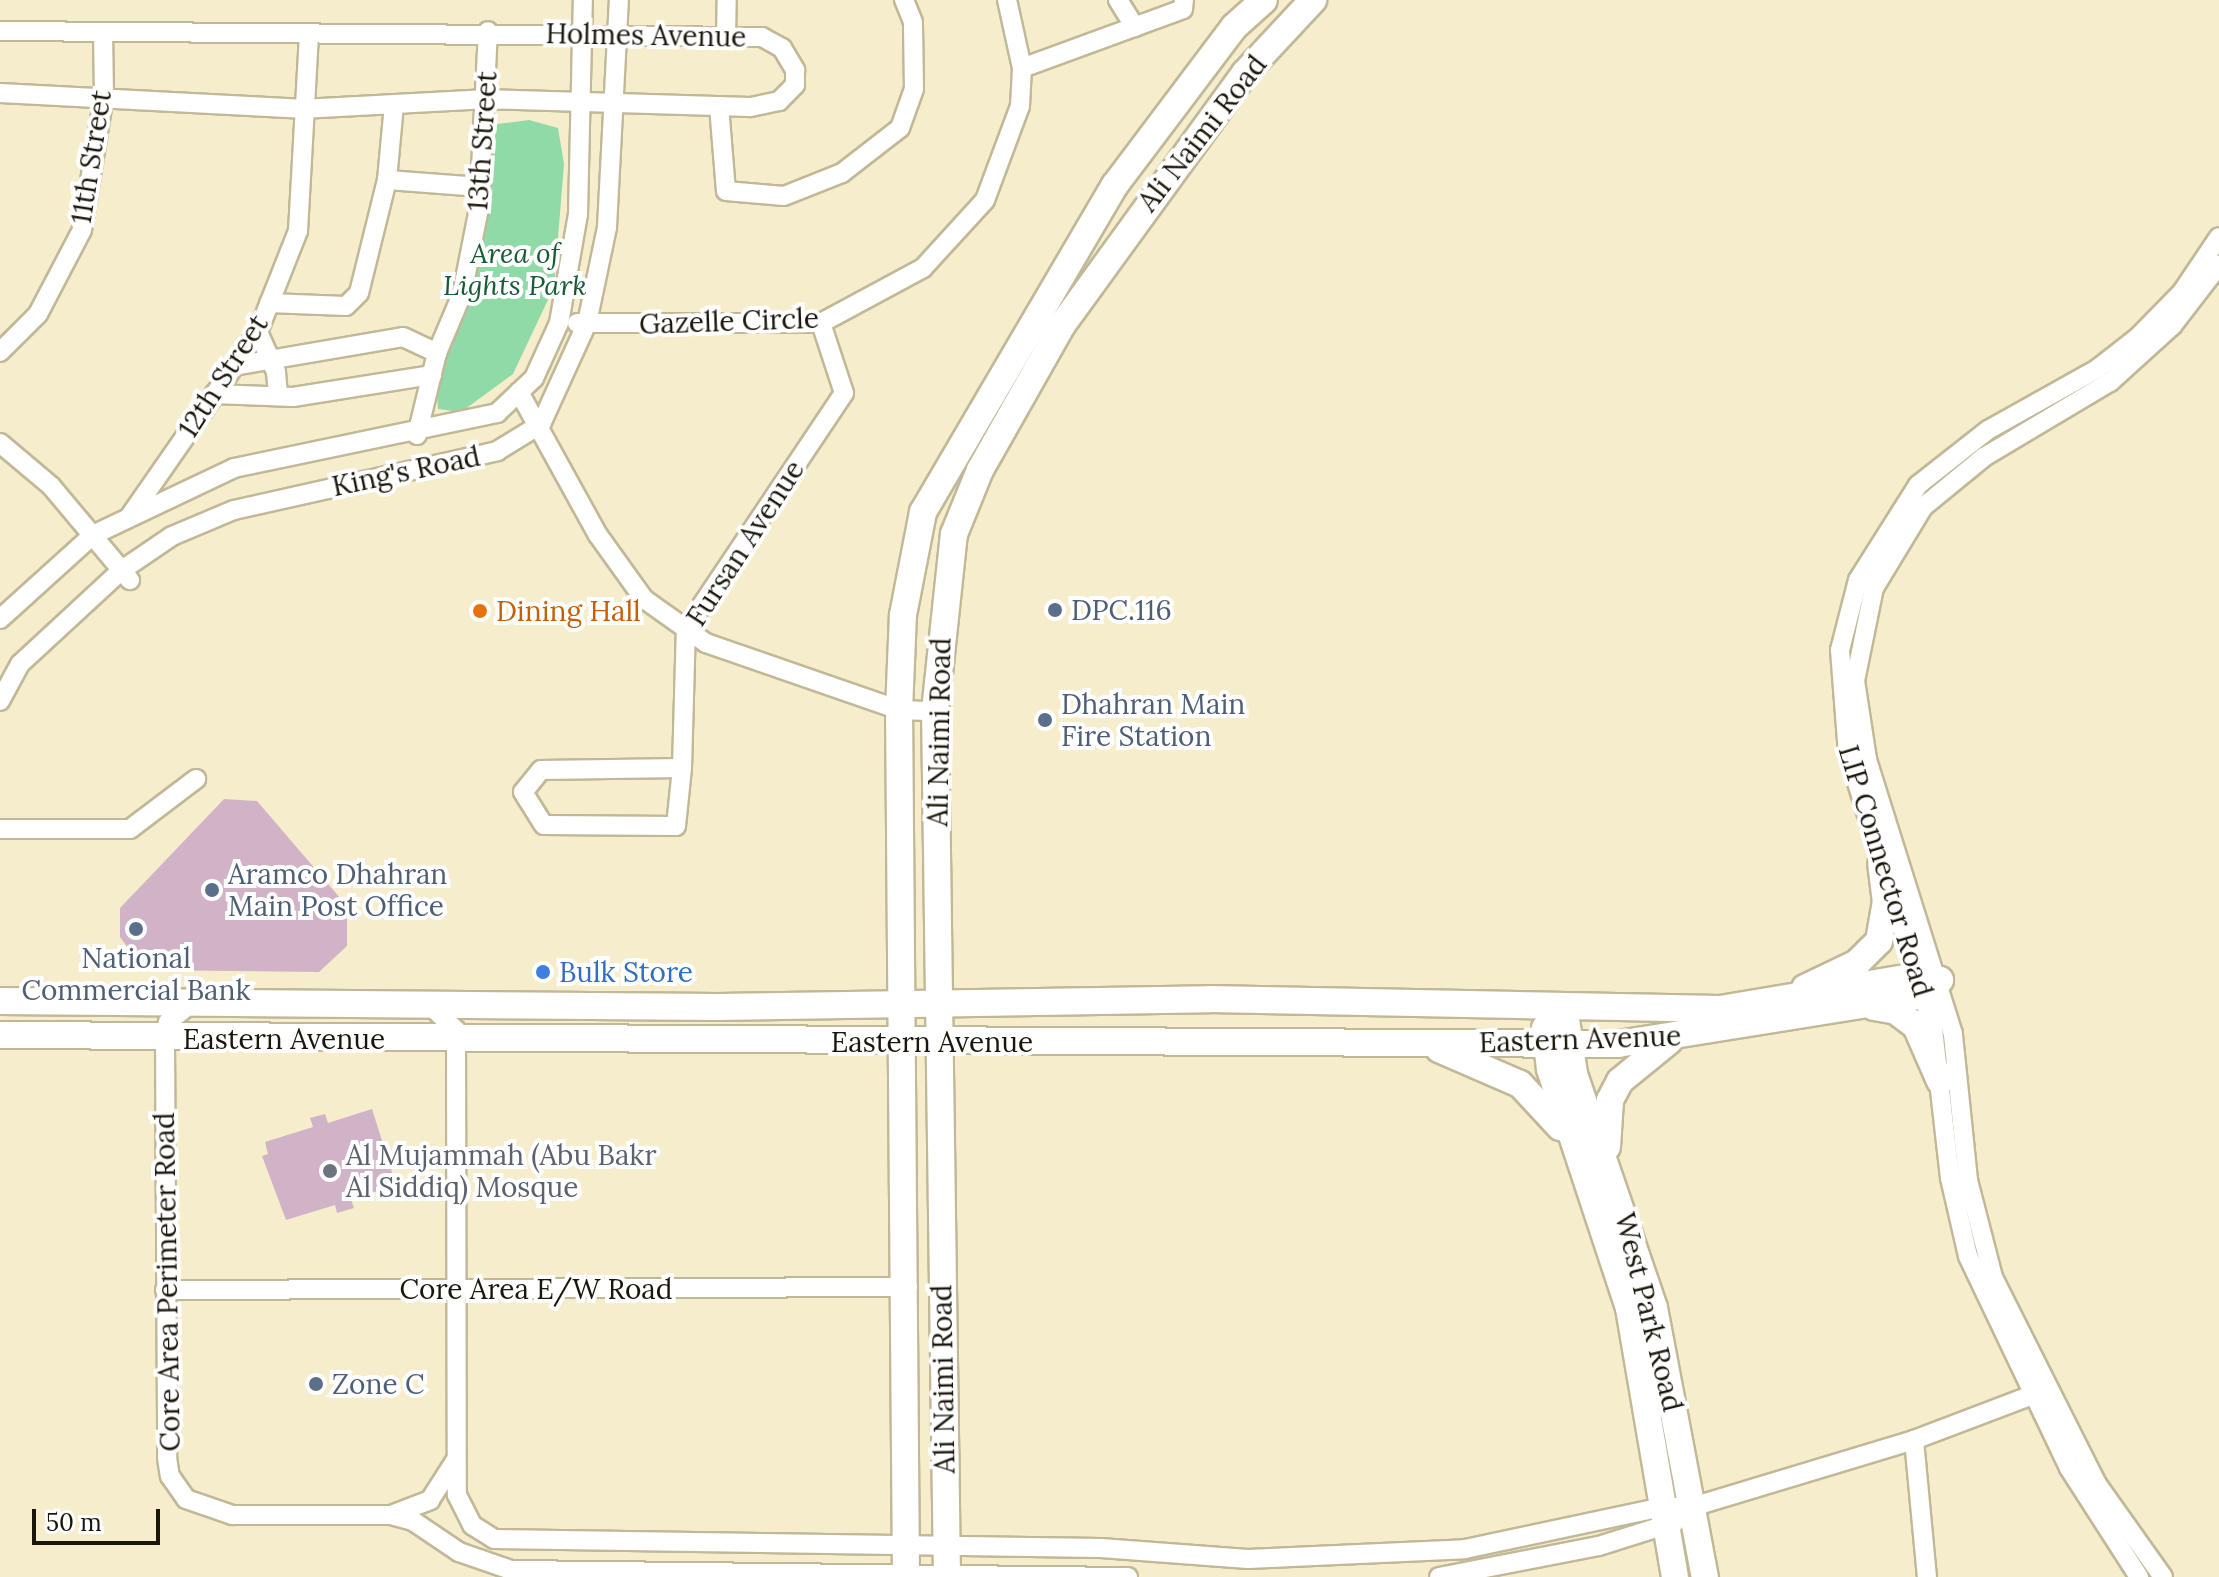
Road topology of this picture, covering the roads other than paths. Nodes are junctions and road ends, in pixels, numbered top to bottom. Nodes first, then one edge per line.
1 (583, 0) edge
2 (619, 0) edge
3 (727, 0) edge
4 (904, 0) edge
5 (1007, 0) edge
6 (1118, 0) edge
7 (1184, 0) edge
8 (1264, 0) edge
9 (1313, 0) edge
10 (1135, 27) junction
11 (0, 31) edge
12 (488, 31) junction
13 (103, 33) junction
14 (583, 34) junction
15 (309, 35) junction
16 (618, 35) junction
17 (726, 39) junction
18 (1022, 68) junction
19 (0, 93) edge
20 (104, 96) junction
21 (488, 99) junction
22 (583, 102) junction
23 (616, 103) junction
24 (394, 104) junction
25 (719, 106) junction
26 (306, 109) junction
27 (387, 180) junction
28 (481, 187) junction
29 (2219, 237) edge
30 (2219, 265) edge
31 (269, 303) junction
32 (559, 323) junction
33 (587, 323) junction
34 (821, 323) junction
35 (258, 332) junction
36 (0, 352) edge
37 (437, 353) junction
38 (271, 359) junction
39 (234, 366) junction
40 (432, 375) junction
41 (519, 392) junction
42 (214, 394) junction
43 (278, 395) junction
44 (541, 424) junction
45 (417, 435) junction
46 (0, 443) edge
47 (130, 517) junction
48 (93, 535) junction
49 (126, 575) junction
50 (0, 619) edge
51 (686, 629) junction
52 (0, 701) edge
53 (899, 710) junction
54 (935, 711) junction
55 (682, 768) junction
56 (196, 779) dead end
57 (0, 829) edge
58 (1881, 864) junction
59 (1927, 984) junction
60 (0, 1001) edge
61 (938, 1002) junction
62 (905, 1003) junction
63 (1773, 1004) junction
64 (1555, 1005) junction
65 (188, 1006) junction
66 (432, 1007) junction
67 (1862, 1007) junction
68 (0, 1035) edge
69 (165, 1039) junction
70 (1674, 1039) junction
71 (456, 1040) junction
72 (1396, 1041) junction
73 (906, 1043) junction
74 (938, 1043) junction
75 (1557, 1043) junction
76 (1940, 1081) junction
77 (1595, 1168) junction
78 (908, 1287) junction
79 (165, 1290) junction
80 (457, 1290) junction
81 (2040, 1393) junction
82 (1914, 1440) junction
83 (458, 1452) junction
84 (1692, 1507) junction
85 (391, 1515) junction
86 (1665, 1518) junction
87 (906, 1546) junction
88 (947, 1565) edge
89 (906, 1575) edge
90 (1011, 1575) edge
91 (1128, 1577) edge
92 (1439, 1577) edge
93 (1675, 1577) edge
94 (1705, 1577) edge
95 (1927, 1577) edge
96 (2139, 1577) edge
97 (2163, 1577) edge

1 - 14 street, King's Road
2 - 16 street
3 - 17 street
4 - 25 street
5 - 18 street, Gazelle Circle
6 - 10 street
7 - 10 street
8 - 53 main road, Ali Naimi Road
9 - 54 main road, Ali Naimi Road
10 - 18 street
11 - 13 street, Holmes Avenue
12 - 14 street, Holmes Avenue
12 - 15 street, Holmes Avenue
12 - 21 street, 13th Street
13 - 15 street, Holmes Avenue
13 - 20 street, 11th Street
14 - 16 street, Holmes Avenue
14 - 22 street, King's Road
15 - 26 street, 12th Street
16 - 17 street, Holmes Avenue
16 - 23 street
17 - 25 street, Holmes Avenue
18 - 34 street, Gazelle Circle
19 - 20 street, Holmes Avenue
20 - 26 street, Holmes Avenue
20 - 36 street, 11th Street
21 - 22 street, Holmes Avenue
21 - 24 street, Holmes Avenue
21 - 28 street, 13th Street
22 - 23 street, Holmes Avenue
22 - 32 street, King's Road
23 - 25 street, Holmes Avenue
23 - 33 street
24 - 26 street, Holmes Avenue
24 - 27 street
26 - 31 street, 12th Street
27 - 28 street
27 - 31 street
28 - 37 street, 13th Street
29 - 58 street, LIP Connector Road
30 - 59 street, LIP Connector Road
31 - 35 street, 12th Street
32 - 33 street, Gazelle Circle
32 - 41 street, King's Road
33 - 34 street, Gazelle Circle
33 - 44 street
34 - 51 street, Fursan Avenue
35 - 38 street
35 - 39 street, 12th Street
37 - 38 street
37 - 40 street, 13th Street
38 - 39 street
38 - 43 street
39 - 42 street, 12th Street
40 - 43 street
40 - 45 street, 13th Street
41 - 44 street
41 - 45 street, King's Road
42 - 43 street
42 - 47 street, 12th Street
44 - 49 street, King's Road
44 - 51 street
45 - 47 street, King's Road
46 - 48 street
47 - 48 street, King's Road
48 - 49 street
48 - 50 street, King's Road
49 - 52 street, King's Road
51 - 53 street
51 - 55 street, Fursan Avenue
53 - 54 street
53 - 62 main road, Ali Naimi Road
54 - 61 main road, Ali Naimi Road
55 - 55 street, Fursan Avenue
56 - 57 street
58 - 59 street, LIP Connector Road
58 - 63 main road, Eastern Avenue
59 - 63 main road, Eastern Avenue
59 - 67 main road, Eastern Avenue
59 - 76 street, LIP Connector Road
59 - 81 street, LIP Connector Road
60 - 65 main road, Eastern Avenue
61 - 62 main road, Eastern Avenue
61 - 64 main road, Eastern Avenue
61 - 74 main road, Ali Naimi Road
62 - 66 main road, Eastern Avenue
62 - 73 main road, Ali Naimi Road
63 - 64 main road, Eastern Avenue
64 - 75 main road, West Park Road
65 - 66 main road, Eastern Avenue
65 - 69 street
66 - 71 street
67 - 70 main road, Eastern Avenue
67 - 76 main road, Eastern Avenue
68 - 69 main road, Eastern Avenue
69 - 71 main road, Eastern Avenue
69 - 79 street, Core Area Perimeter Road
70 - 75 main road, Eastern Avenue
70 - 77 main road
71 - 73 main road, Eastern Avenue
71 - 80 street
72 - 74 main road, Eastern Avenue
72 - 75 main road, Eastern Avenue
72 - 77 main road
73 - 74 main road, Eastern Avenue
73 - 78 main road, Ali Naimi Road
74 - 88 main road, Ali Naimi Road
75 - 77 main road, West Park Road
76 - 81 street, LIP Connector Road
77 - 84 main road, West Park Road
77 - 86 main road, West Park Road
78 - 80 street, Core Area E/W Road
78 - 87 main road, Ali Naimi Road
79 - 80 street, Core Area E/W Road
79 - 85 street, Core Area Perimeter Road
80 - 83 street
81 - 82 street
81 - 96 street, LIP Connector Road
81 - 97 street, LIP Connector Road
82 - 84 street
82 - 95 street
83 - 85 street
83 - 87 street
84 - 86 street
84 - 94 main road, West Park Road
85 - 89 street
86 - 88 street
86 - 92 street
86 - 93 main road, West Park Road
87 - 88 street
87 - 89 main road, Ali Naimi Road
88 - 89 street
88 - 90 street
90 - 91 street

